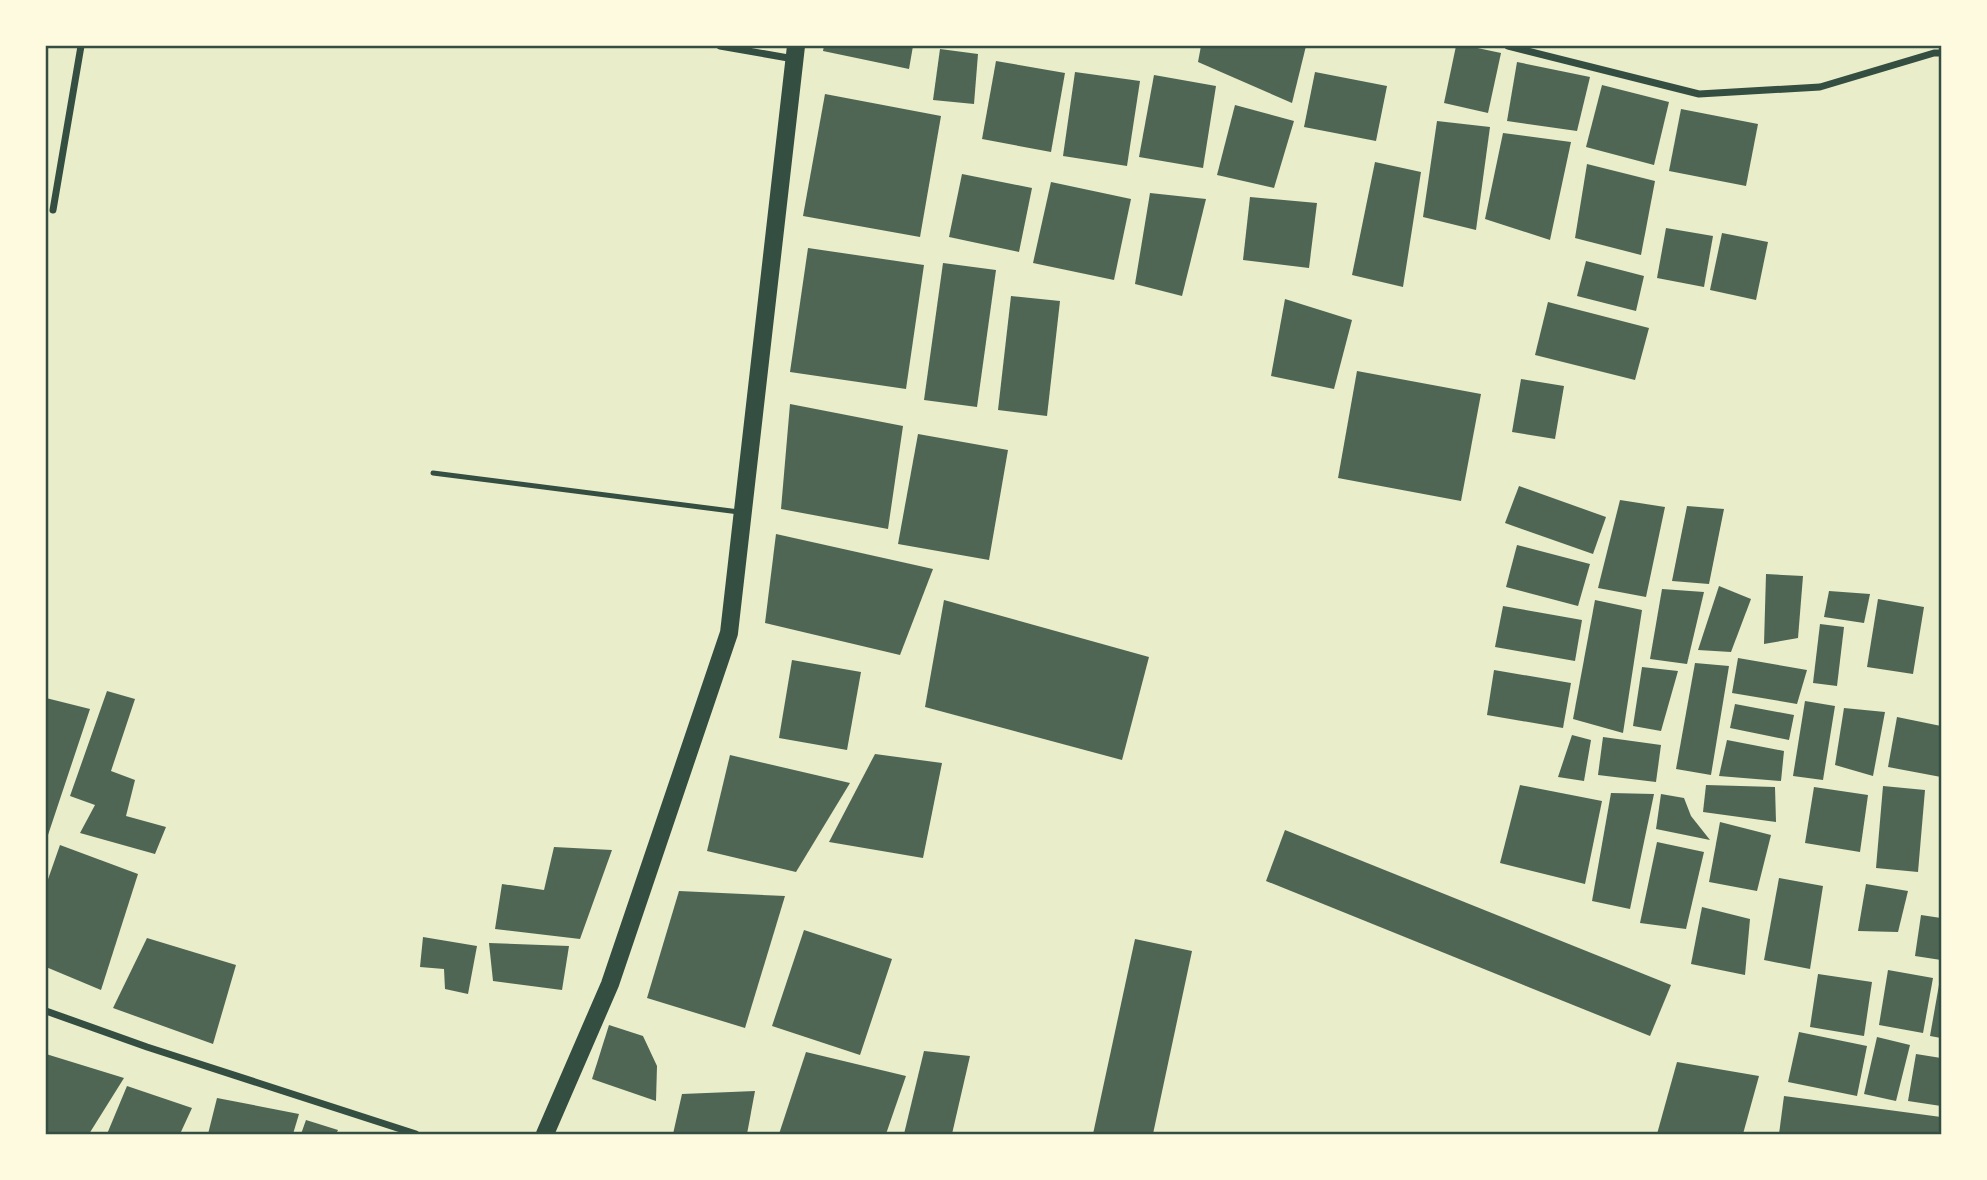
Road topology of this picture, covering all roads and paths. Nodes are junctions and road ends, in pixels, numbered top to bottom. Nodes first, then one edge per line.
1 (81, 46) edge
2 (720, 46) edge
3 (1508, 46) edge
4 (795, 52) edge
5 (1941, 53) edge
6 (53, 210) dead end
7 (433, 473) dead end
8 (743, 512) junction
9 (46, 1011) edge
10 (416, 1135) edge
11 (545, 1135) edge

1 - 6 street
2 - 4 street
3 - 5 street
4 - 8 main road
7 - 8 lane
8 - 11 main road
9 - 10 street

